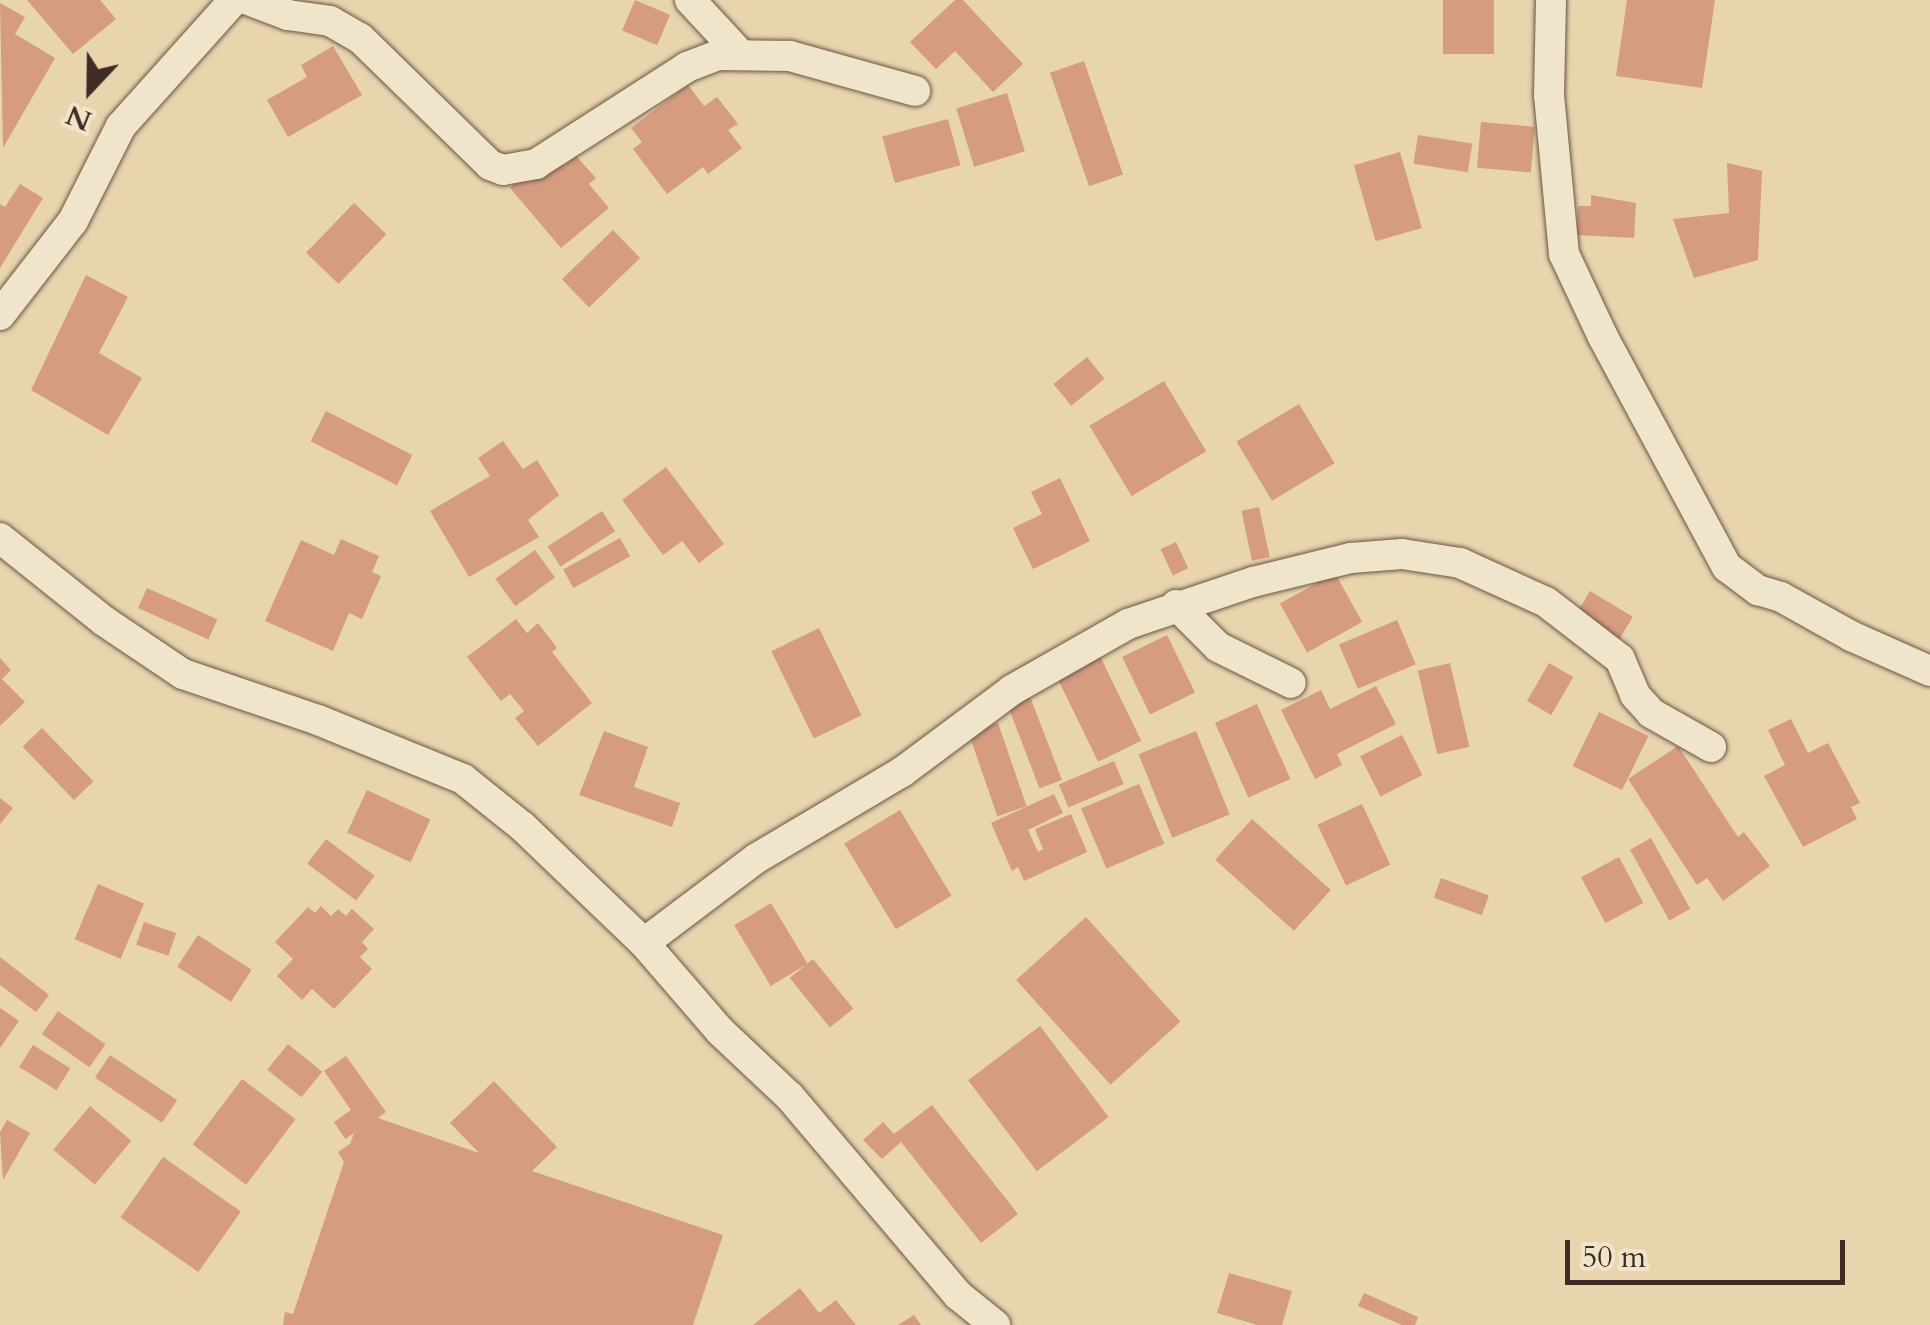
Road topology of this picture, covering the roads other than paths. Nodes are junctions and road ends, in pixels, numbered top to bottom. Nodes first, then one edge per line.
1 (234, 0) edge
2 (248, 0) edge
3 (690, 0) edge
4 (1551, 0) edge
5 (741, 55) junction
6 (914, 91) dead end
7 (0, 315) edge
8 (0, 538) edge
9 (1176, 605) junction
10 (1930, 671) edge
11 (1291, 682) dead end
12 (1711, 746) dead end
13 (644, 943) junction
14 (995, 1325) edge

1 - 7 street
2 - 5 street
3 - 5 street
4 - 10 street
5 - 6 street
8 - 13 street
9 - 11 street
9 - 12 street
9 - 13 street
13 - 14 street

